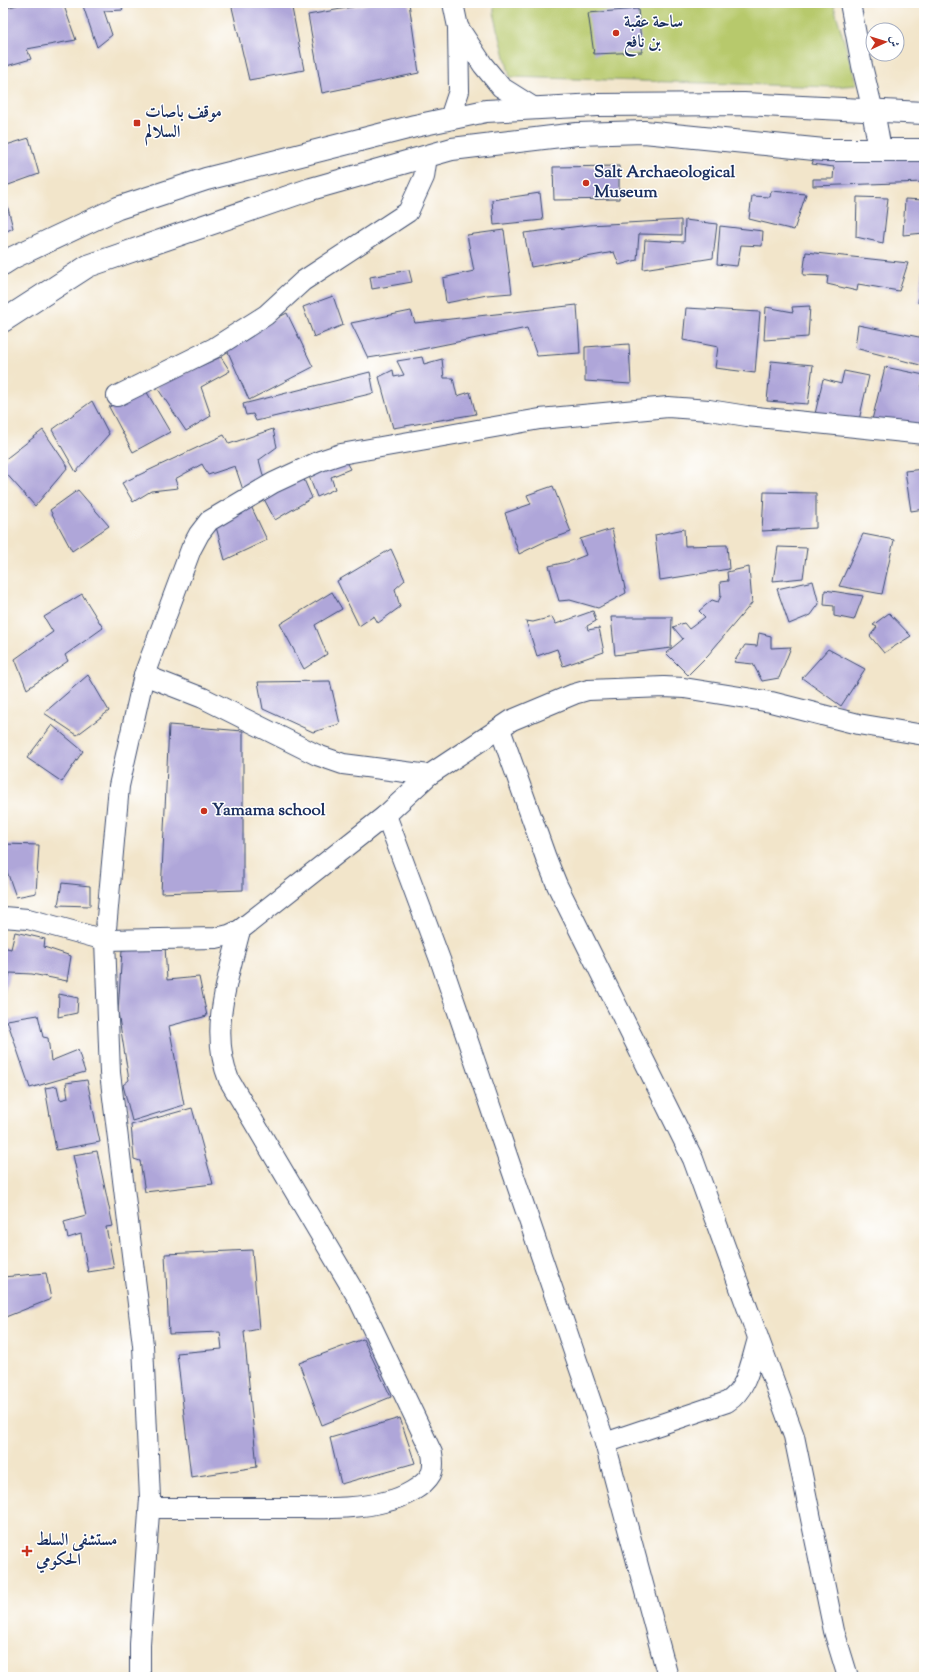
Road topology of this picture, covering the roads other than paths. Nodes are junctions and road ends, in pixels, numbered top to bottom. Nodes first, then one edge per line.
1 (453, 3) edge
2 (850, 3) edge
3 (458, 27) junction
4 (536, 109) junction
5 (873, 111) junction
6 (924, 113) edge
7 (450, 118) junction
8 (880, 149) junction
9 (924, 150) edge
10 (427, 156) junction
11 (3, 264) edge
12 (3, 321) edge
13 (117, 396) dead end
14 (924, 434) edge
15 (144, 675) junction
16 (500, 729) junction
17 (924, 735) edge
18 (429, 775) junction
19 (386, 815) junction
20 (3, 918) edge
21 (240, 930) junction
22 (105, 940) junction
23 (758, 1339) junction
24 (605, 1443) junction
25 (150, 1508) junction
26 (140, 1677) edge
27 (668, 1677) edge
28 (848, 1677) edge

1 - 3 street
2 - 5 street
3 - 4 street
3 - 7 street
4 - 5 main road
4 - 7 main road
5 - 6 main road
5 - 8 main road
7 - 11 main road
8 - 9 main road
8 - 10 main road
10 - 12 main road
10 - 13 street
14 - 15 street
15 - 18 street
15 - 22 street
16 - 17 street
16 - 18 street
16 - 23 street
18 - 19 street
19 - 21 street
19 - 24 street
20 - 22 street
21 - 22 street
21 - 25 street
22 - 25 street
23 - 24 street
23 - 28 street
24 - 27 street
25 - 26 street

